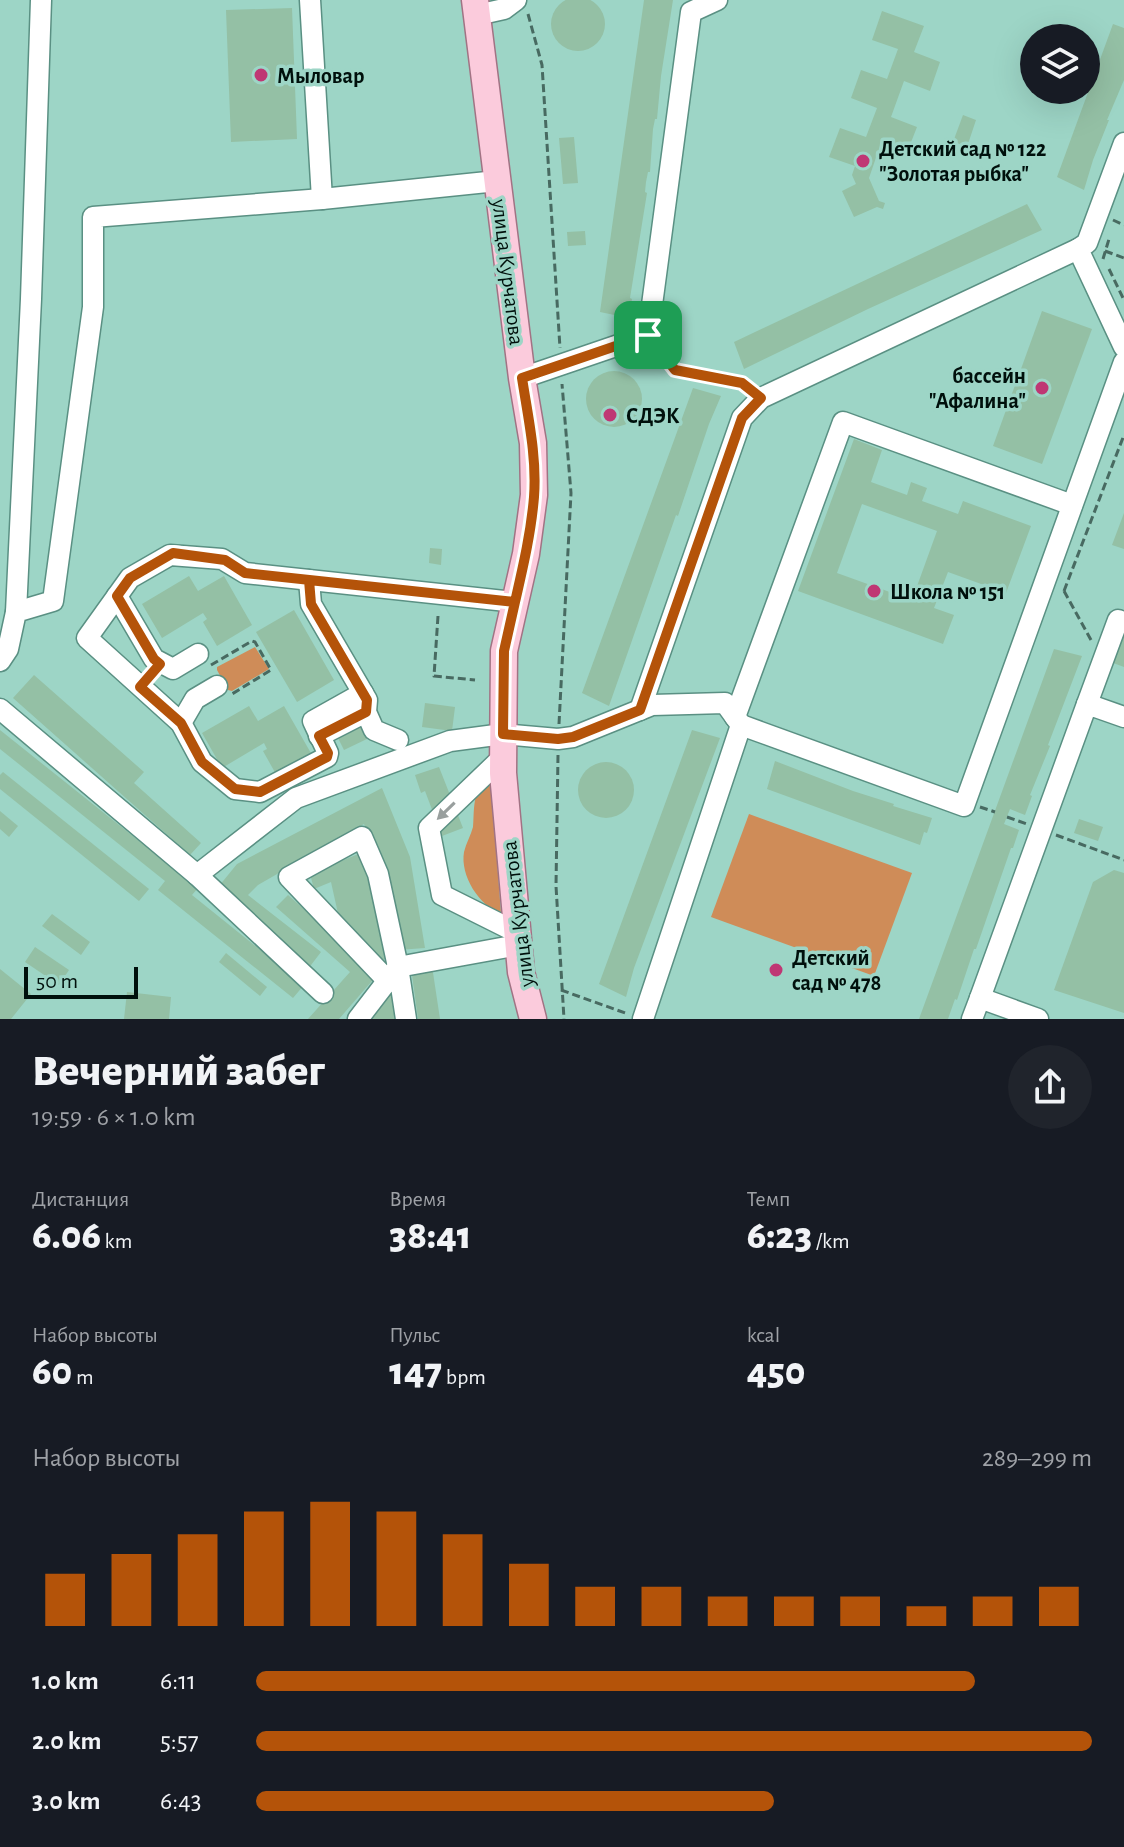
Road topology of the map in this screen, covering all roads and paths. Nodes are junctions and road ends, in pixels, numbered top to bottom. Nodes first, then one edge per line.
1 (41, 0) edge
2 (310, 0) edge
3 (516, 0) edge
4 (717, 0) edge
5 (476, 7) edge
6 (1124, 143) edge
7 (497, 181) junction
8 (322, 199) junction
9 (1119, 210) dead end
10 (1115, 221) dead end
11 (1110, 236) dead end
12 (1090, 248) junction
13 (1124, 258) edge
14 (1124, 300) edge
15 (648, 335) junction
16 (1124, 347) edge
17 (1124, 362) edge
18 (522, 378) junction
19 (761, 398) junction
20 (1124, 435) edge
21 (1072, 505) junction
22 (1051, 566) junction
23 (309, 580) junction
24 (1064, 591) junction
25 (117, 596) junction
26 (515, 602) junction
27 (16, 612) junction
28 (438, 616) dead end
29 (1124, 622) edge
30 (205, 660) joint
31 (0, 661) edge
32 (1103, 661) junction
33 (160, 664) junction
34 (475, 680) dead end
35 (140, 687) junction
36 (223, 691) joint
37 (365, 702) junction
38 (1087, 704) junction
39 (0, 709) edge
40 (640, 710) junction
41 (1124, 717) edge
42 (738, 721) junction
43 (181, 723) junction
44 (558, 739) junction
45 (398, 740) dead end
46 (503, 746) junction
47 (1007, 817) dead end
48 (1042, 830) junction
49 (1124, 860) edge
50 (197, 875) junction
51 (517, 938) junction
52 (392, 973) junction
53 (561, 990) junction
54 (323, 993) dead end
55 (980, 998) junction
56 (358, 1019) edge
57 (406, 1019) edge
58 (533, 1019) edge
59 (564, 1019) edge
60 (643, 1019) edge
61 (972, 1019) edge
62 (1038, 1019) edge

1 - 27 lane
2 - 8 lane
3 - 5 lane
4 - 15 lane
5 - 7 main road, улица Курчатова
6 - 12 lane
7 - 8 lane
7 - 18 main road, улица Курчатова
8 - 27 lane
9 - 10 path
11 - 12 path
12 - 13 path
12 - 14 path
12 - 16 lane
12 - 19 lane
15 - 18 lane
15 - 19 path
17 - 21 lane
18 - 26 main road, улица Курчатова
19 - 40 lane
20 - 24 path
21 - 22 lane
21 - 42 lane
22 - 24 path
22 - 42 lane
23 - 25 lane
23 - 26 lane
23 - 37 lane
24 - 32 path
25 - 33 lane
25 - 35 lane
26 - 46 main road, улица Курчатова
27 - 31 lane
28 - 34 path
29 - 32 lane
30 - 33 lane
30 - 36 path
32 - 38 lane
33 - 35 lane
35 - 43 lane
36 - 43 lane
37 - 43 lane
37 - 45 lane
38 - 41 lane
38 - 48 lane
39 - 50 lane
40 - 42 lane
40 - 44 lane
42 - 60 lane
44 - 46 lane
44 - 53 path
46 - 50 lane
46 - 51 main road, улица Курчатова
46 -> 51 lane
47 - 48 path
48 - 49 path
48 - 55 lane
50 - 54 lane
51 - 52 lane
51 - 58 main road, улица Курчатова
52 - 52 lane
52 - 56 lane
52 - 57 lane
53 - 59 path
53 - 60 path
55 - 61 lane
55 - 62 lane

